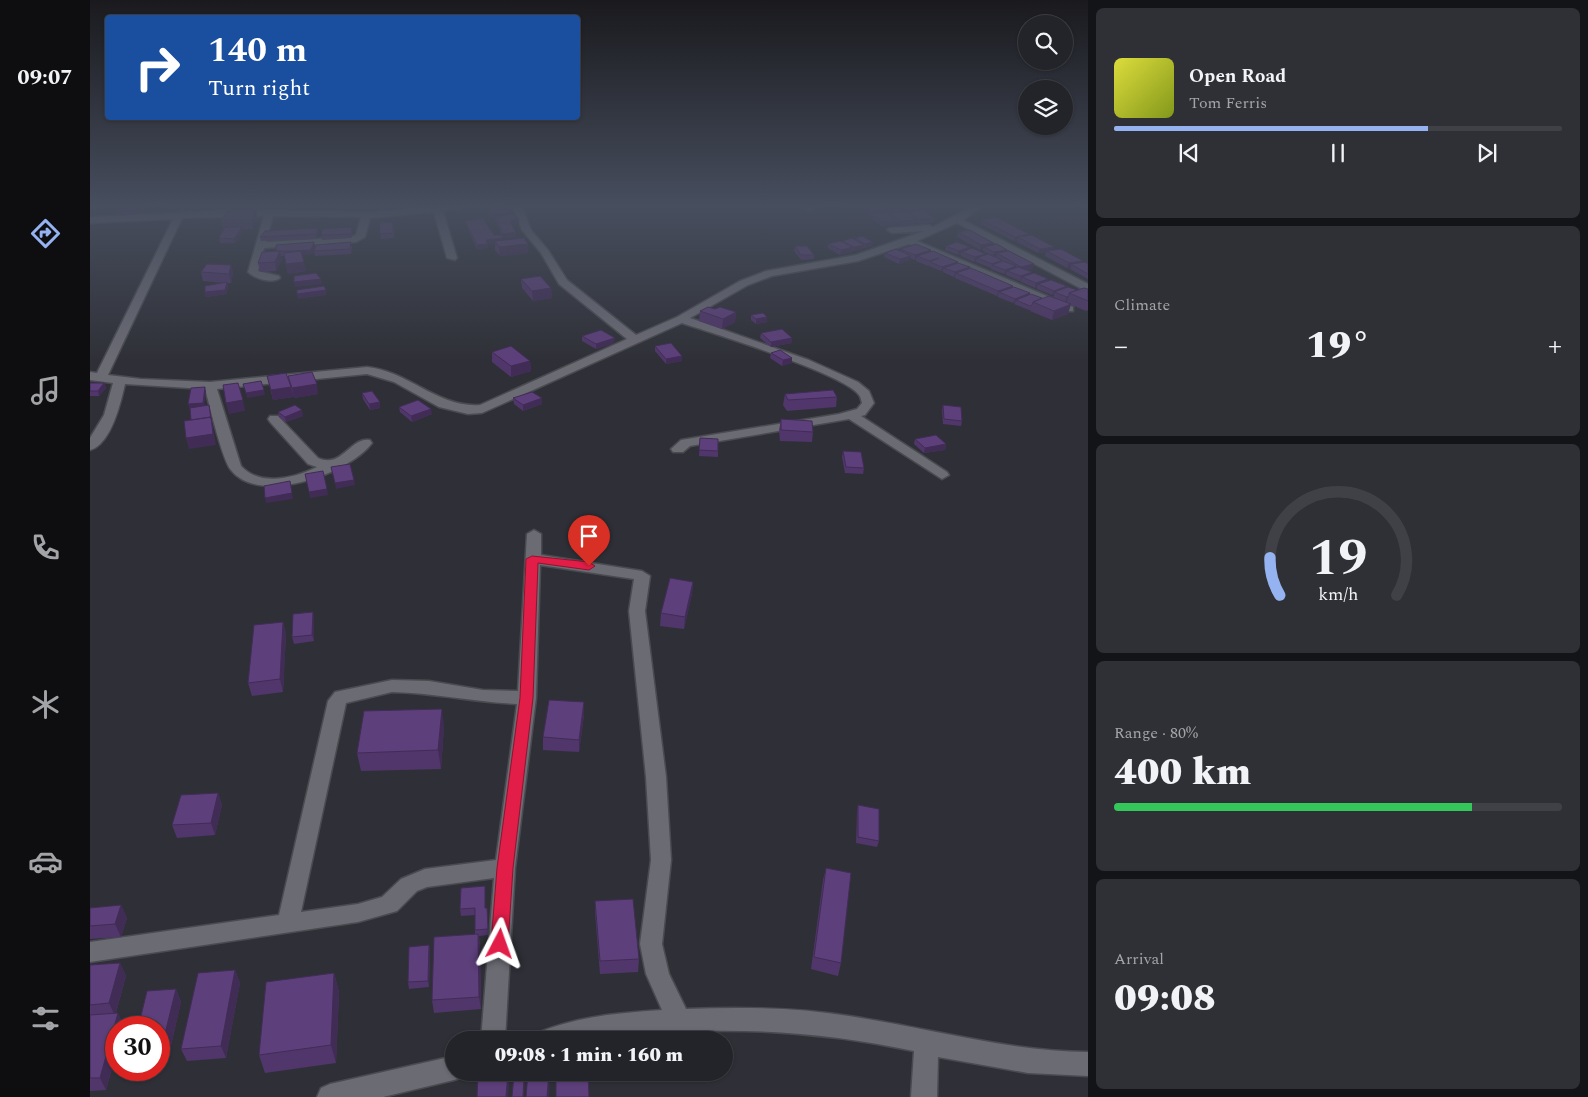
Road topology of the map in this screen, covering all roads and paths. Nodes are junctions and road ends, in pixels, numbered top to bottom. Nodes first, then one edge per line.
1 (156, 258) edge
2 (256, 258) edge
3 (548, 258) edge
4 (857, 258) edge
5 (950, 258) edge
6 (1031, 258) edge
7 (275, 278) dead end
8 (1086, 287) edge
9 (1070, 309) edge
10 (681, 319) junction
11 (635, 340) junction
12 (93, 376) edge
13 (120, 379) junction
14 (210, 386) junction
15 (851, 415) junction
16 (274, 419) dead end
17 (365, 442) dead end
18 (90, 446) edge
19 (678, 449) dead end
20 (329, 466) junction
21 (942, 475) dead end
22 (534, 534) dead end
23 (532, 559) junction
24 (527, 698) junction
25 (505, 868) junction
26 (288, 922) junction
27 (90, 952) edge
28 (679, 1020) junction
29 (494, 1031) edge
30 (579, 1031) edge
31 (927, 1042) junction
32 (1088, 1064) edge
33 (445, 1070) edge
34 (330, 1097) edge
35 (924, 1097) edge

1 - 12 street
2 - 7 street
3 - 11 street
4 - 10 street
5 - 9 street
6 - 8 street
10 - 11 street
10 - 15 street
11 - 14 street
12 - 13 street
13 - 14 street
13 - 18 street
14 - 20 street
15 - 19 street
15 - 21 street
16 - 20 street
17 - 20 street
22 - 23 street
23 - 24 street
23 - 28 street
24 - 25 street
24 - 26 street
25 - 26 street
25 - 29 street
26 - 27 street
28 - 30 street
28 - 31 street
31 - 32 street
31 - 35 street
33 - 34 street

